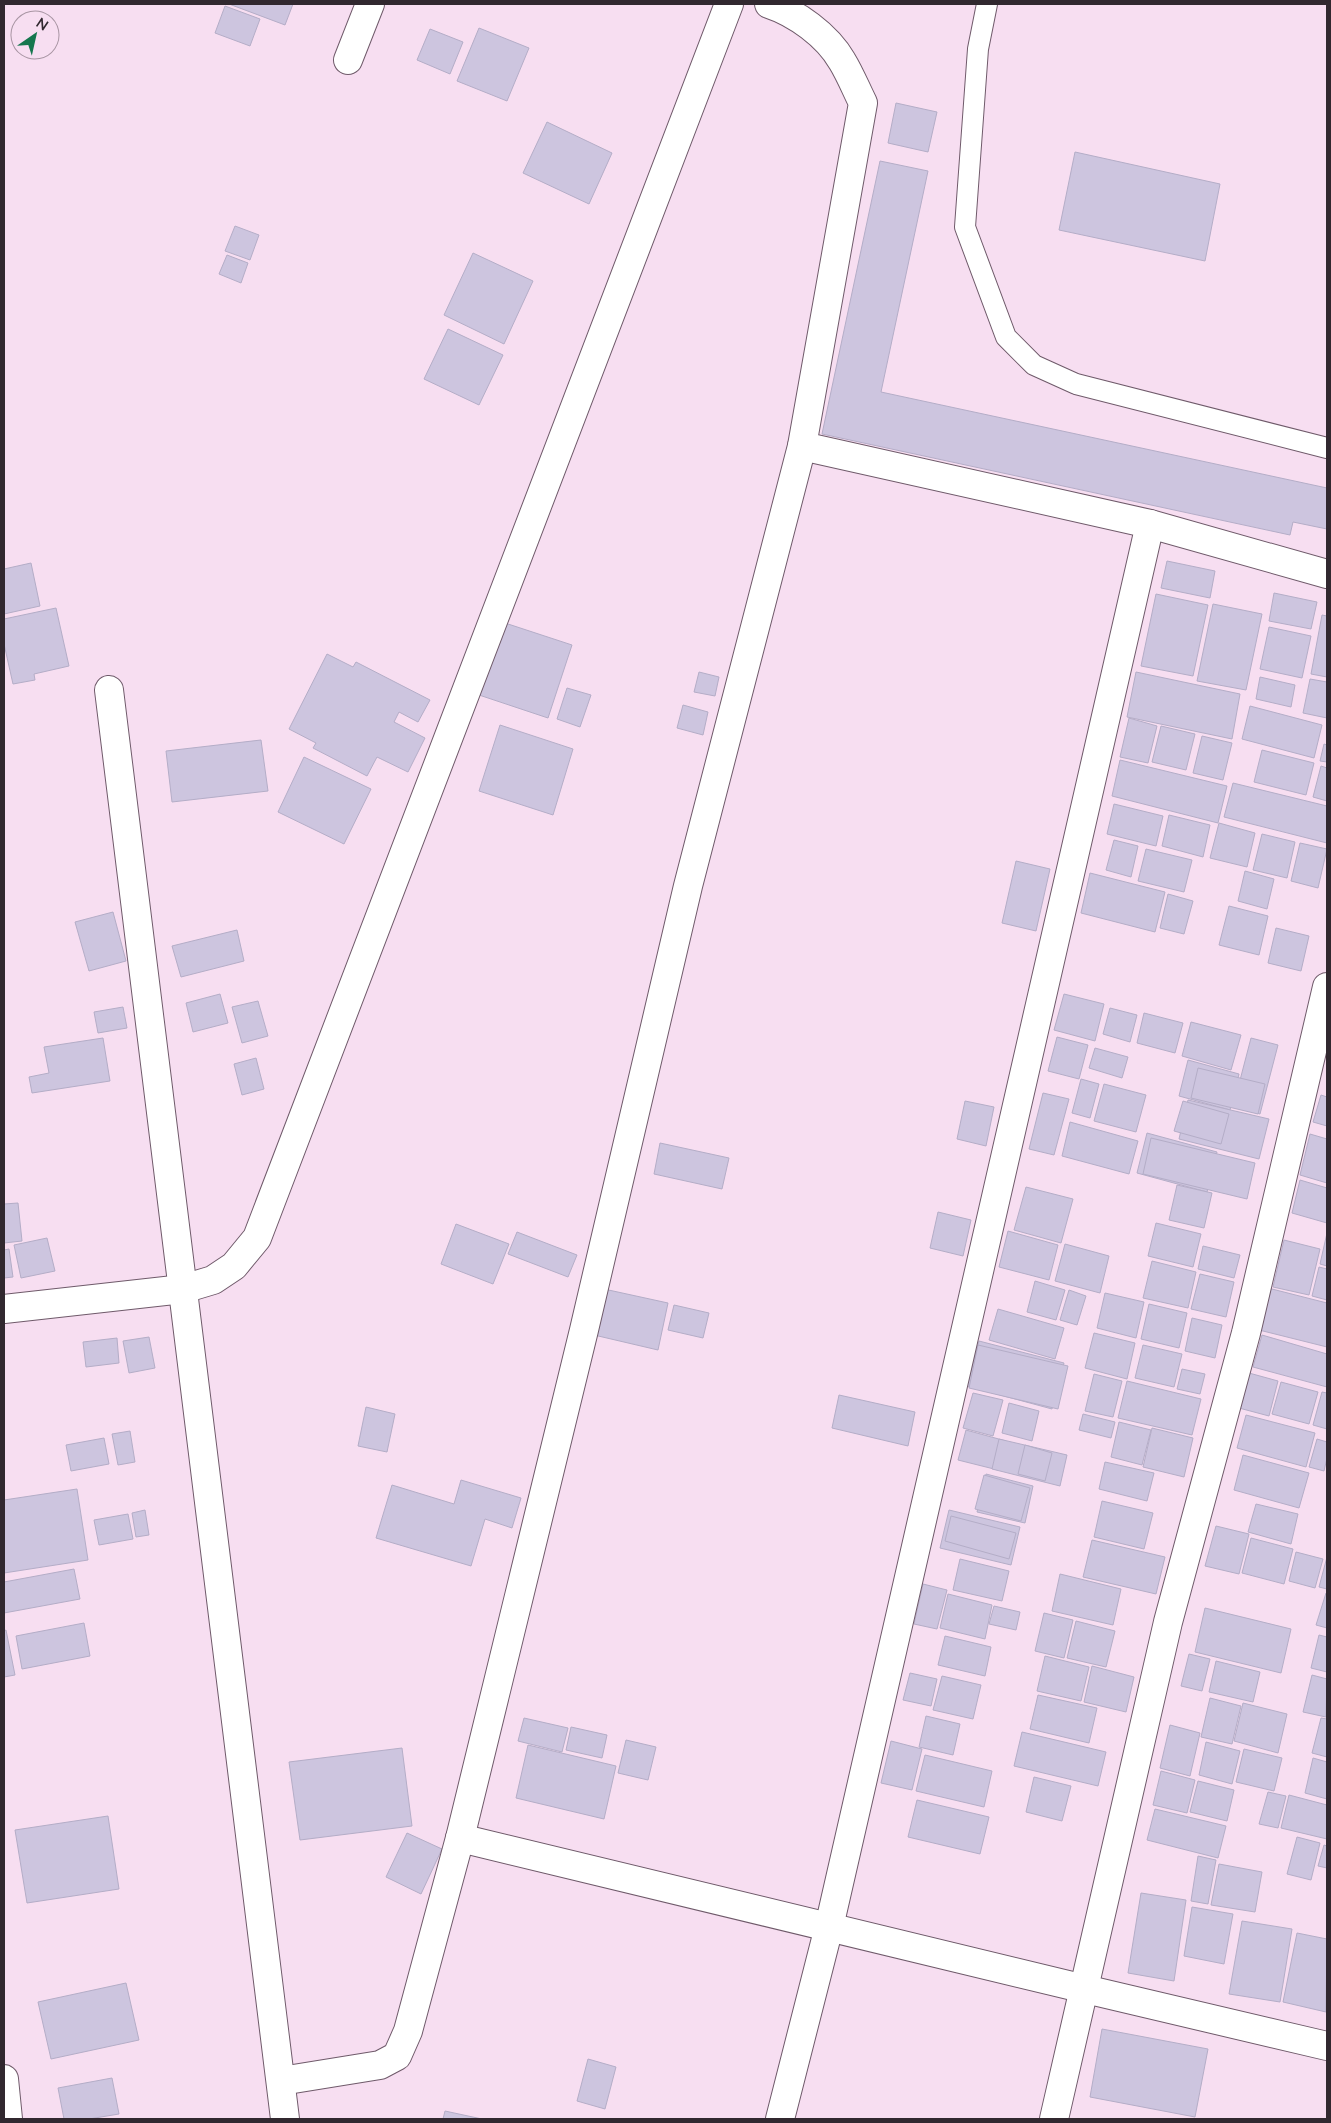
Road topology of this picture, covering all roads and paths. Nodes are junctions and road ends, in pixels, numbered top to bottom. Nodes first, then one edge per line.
1 (370, 4) edge
2 (729, 4) edge
3 (769, 4) edge
4 (987, 4) edge
5 (348, 60) dead end
6 (802, 446) junction
7 (1327, 448) edge
8 (1150, 524) junction
9 (1327, 574) edge
10 (109, 690) dead end
11 (1327, 987) edge
12 (183, 1289) junction
13 (4, 1309) edge
14 (460, 1838) junction
15 (829, 1927) junction
16 (1085, 1989) junction
17 (1327, 2046) edge
18 (4, 2079) edge
19 (281, 2081) junction
20 (8, 2119) edge
21 (285, 2119) edge
22 (780, 2119) edge
23 (1054, 2119) edge

1 - 5 street
2 - 12 street
3 - 6 street
4 - 7 lane
6 - 8 street
6 - 14 street
8 - 9 street
8 - 15 street
10 - 12 street
11 - 16 street
12 - 13 street
12 - 19 street
14 - 15 street
14 - 19 street
15 - 16 street
15 - 22 street
16 - 17 street
16 - 23 street
18 - 20 street
19 - 21 street

